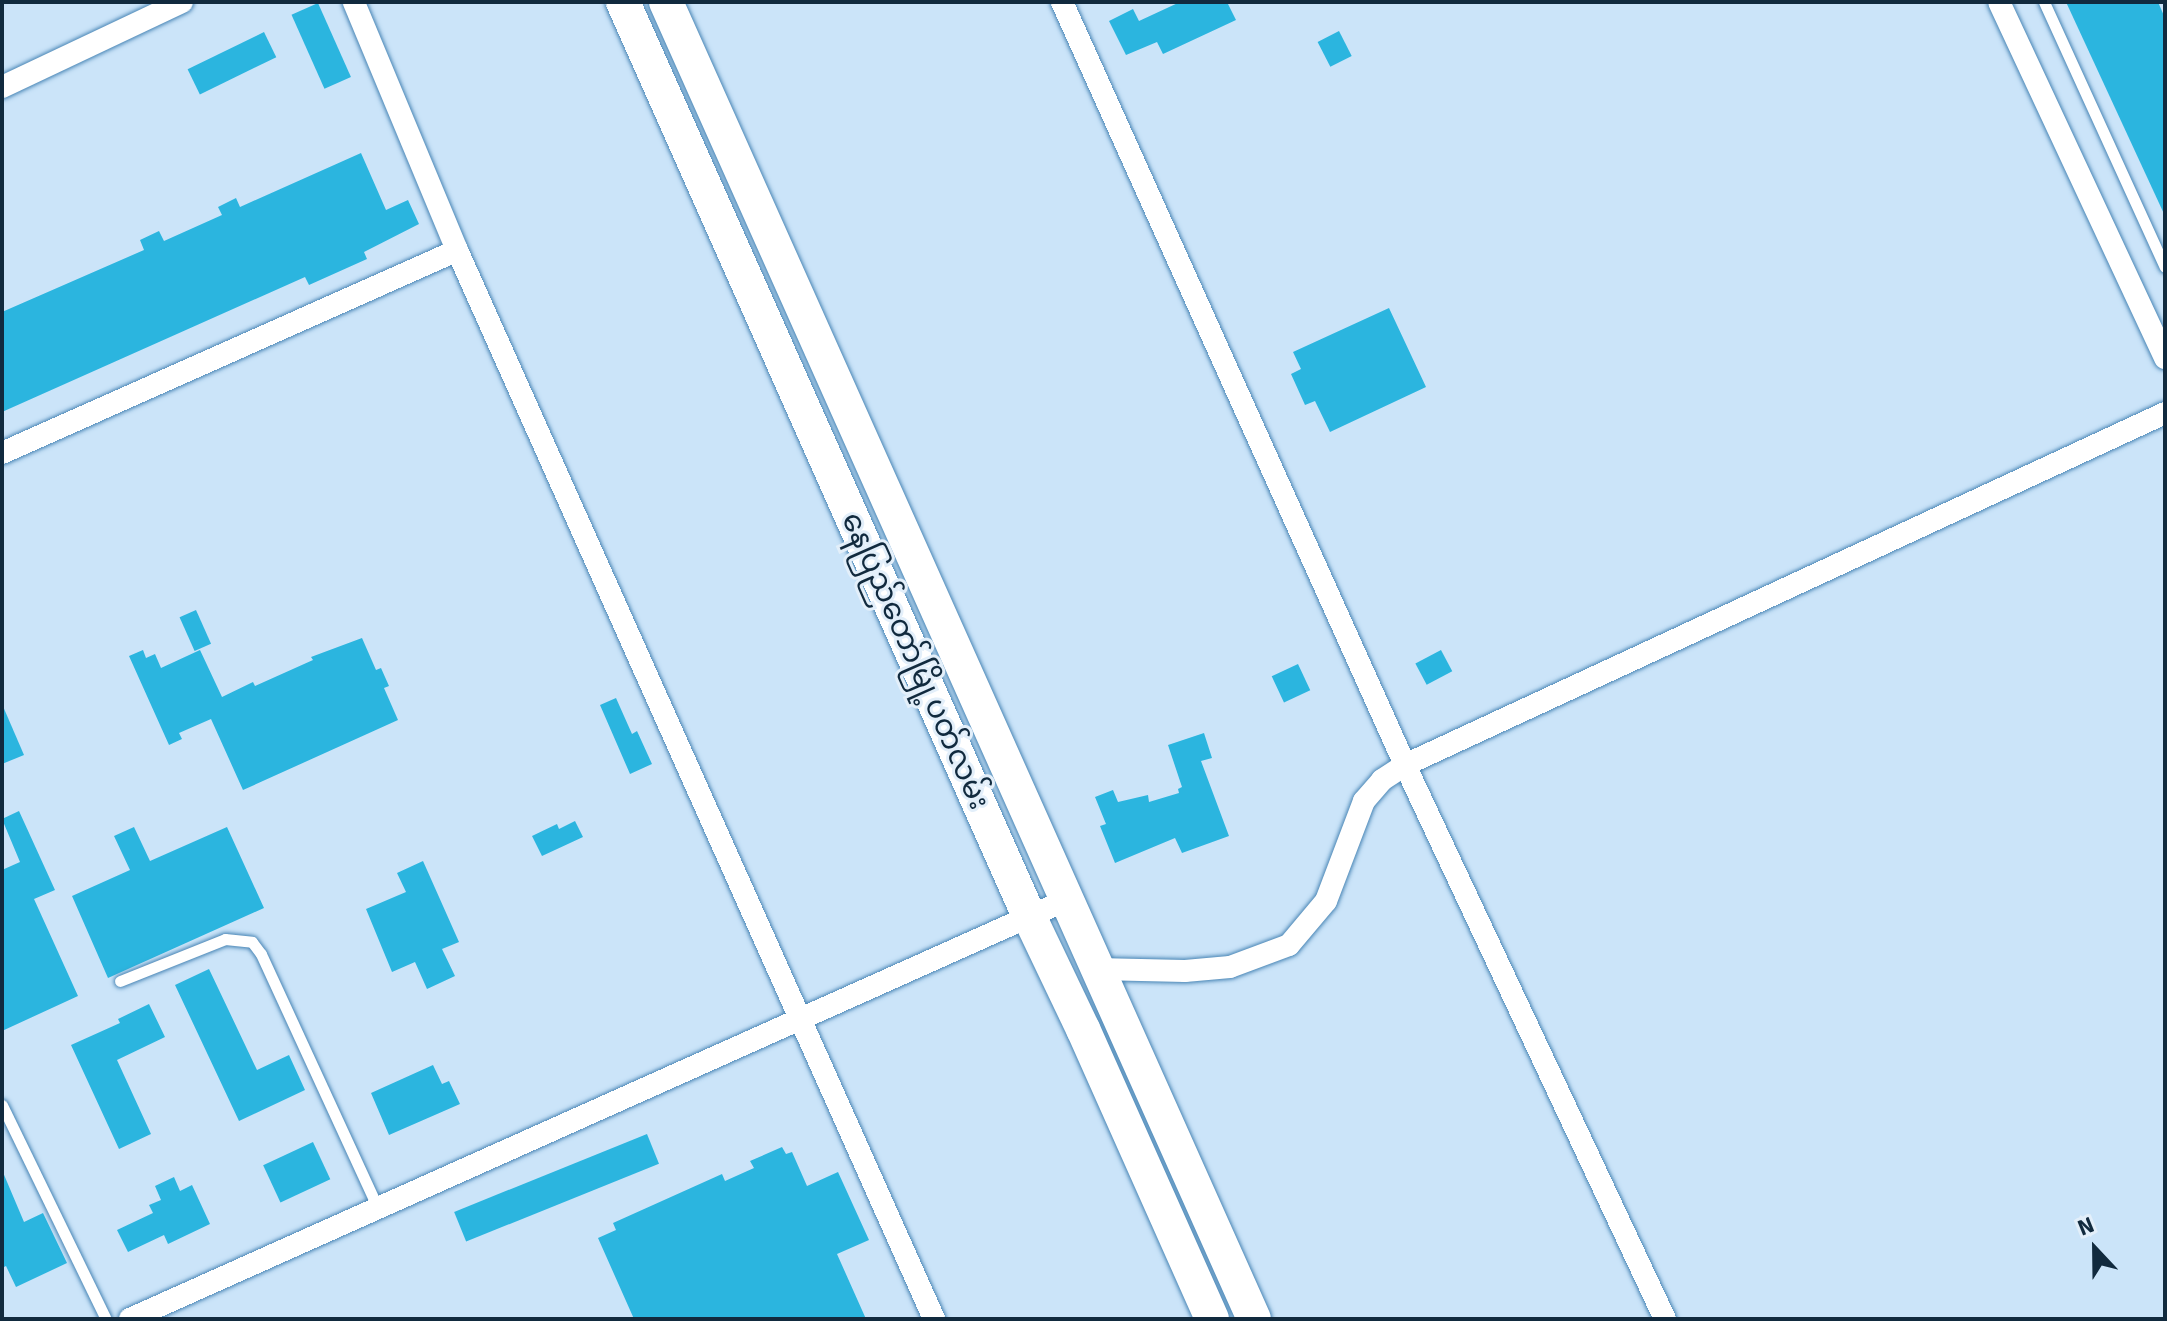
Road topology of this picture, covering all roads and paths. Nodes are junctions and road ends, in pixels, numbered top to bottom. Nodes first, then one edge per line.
1 (182, 2) edge
2 (354, 2) edge
3 (623, 2) edge
4 (666, 2) edge
5 (1062, 2) edge
6 (1999, 2) edge
7 (2044, 2) edge
8 (2, 87) edge
9 (457, 250) junction
10 (2165, 267) edge
11 (2165, 358) edge
12 (2165, 413) edge
13 (2, 453) edge
14 (1405, 765) junction
15 (1064, 901) junction
16 (1029, 916) junction
17 (1097, 969) junction
18 (120, 981) dead end
19 (801, 1018) junction
20 (2, 1105) edge
21 (377, 1206) junction
22 (106, 1319) edge
23 (130, 1319) edge
24 (934, 1319) edge
25 (1212, 1319) edge
26 (1254, 1319) edge
27 (1665, 1319) edge

1 - 8 street
2 - 9 street
3 - 16 main road, နေပြည်တော်မြို့ပတ်လမ်း
4 - 15 main road, နေပြည်တော်မြို့ပတ်လမ်း
5 - 14 street
6 - 11 street
7 - 10 lane
9 - 13 street
9 - 19 street
12 - 14 street
14 - 17 street
14 - 27 street
15 - 16 street
15 - 17 main road, နေပြည်တော်မြို့ပတ်လမ်း
16 - 19 street
16 - 25 main road, နေပြည်တော်မြို့ပတ်လမ်း
17 - 26 main road, နေပြည်တော်မြို့ပတ်လမ်း
18 - 21 lane
19 - 21 street
19 - 24 street
20 - 22 lane
21 - 23 street

